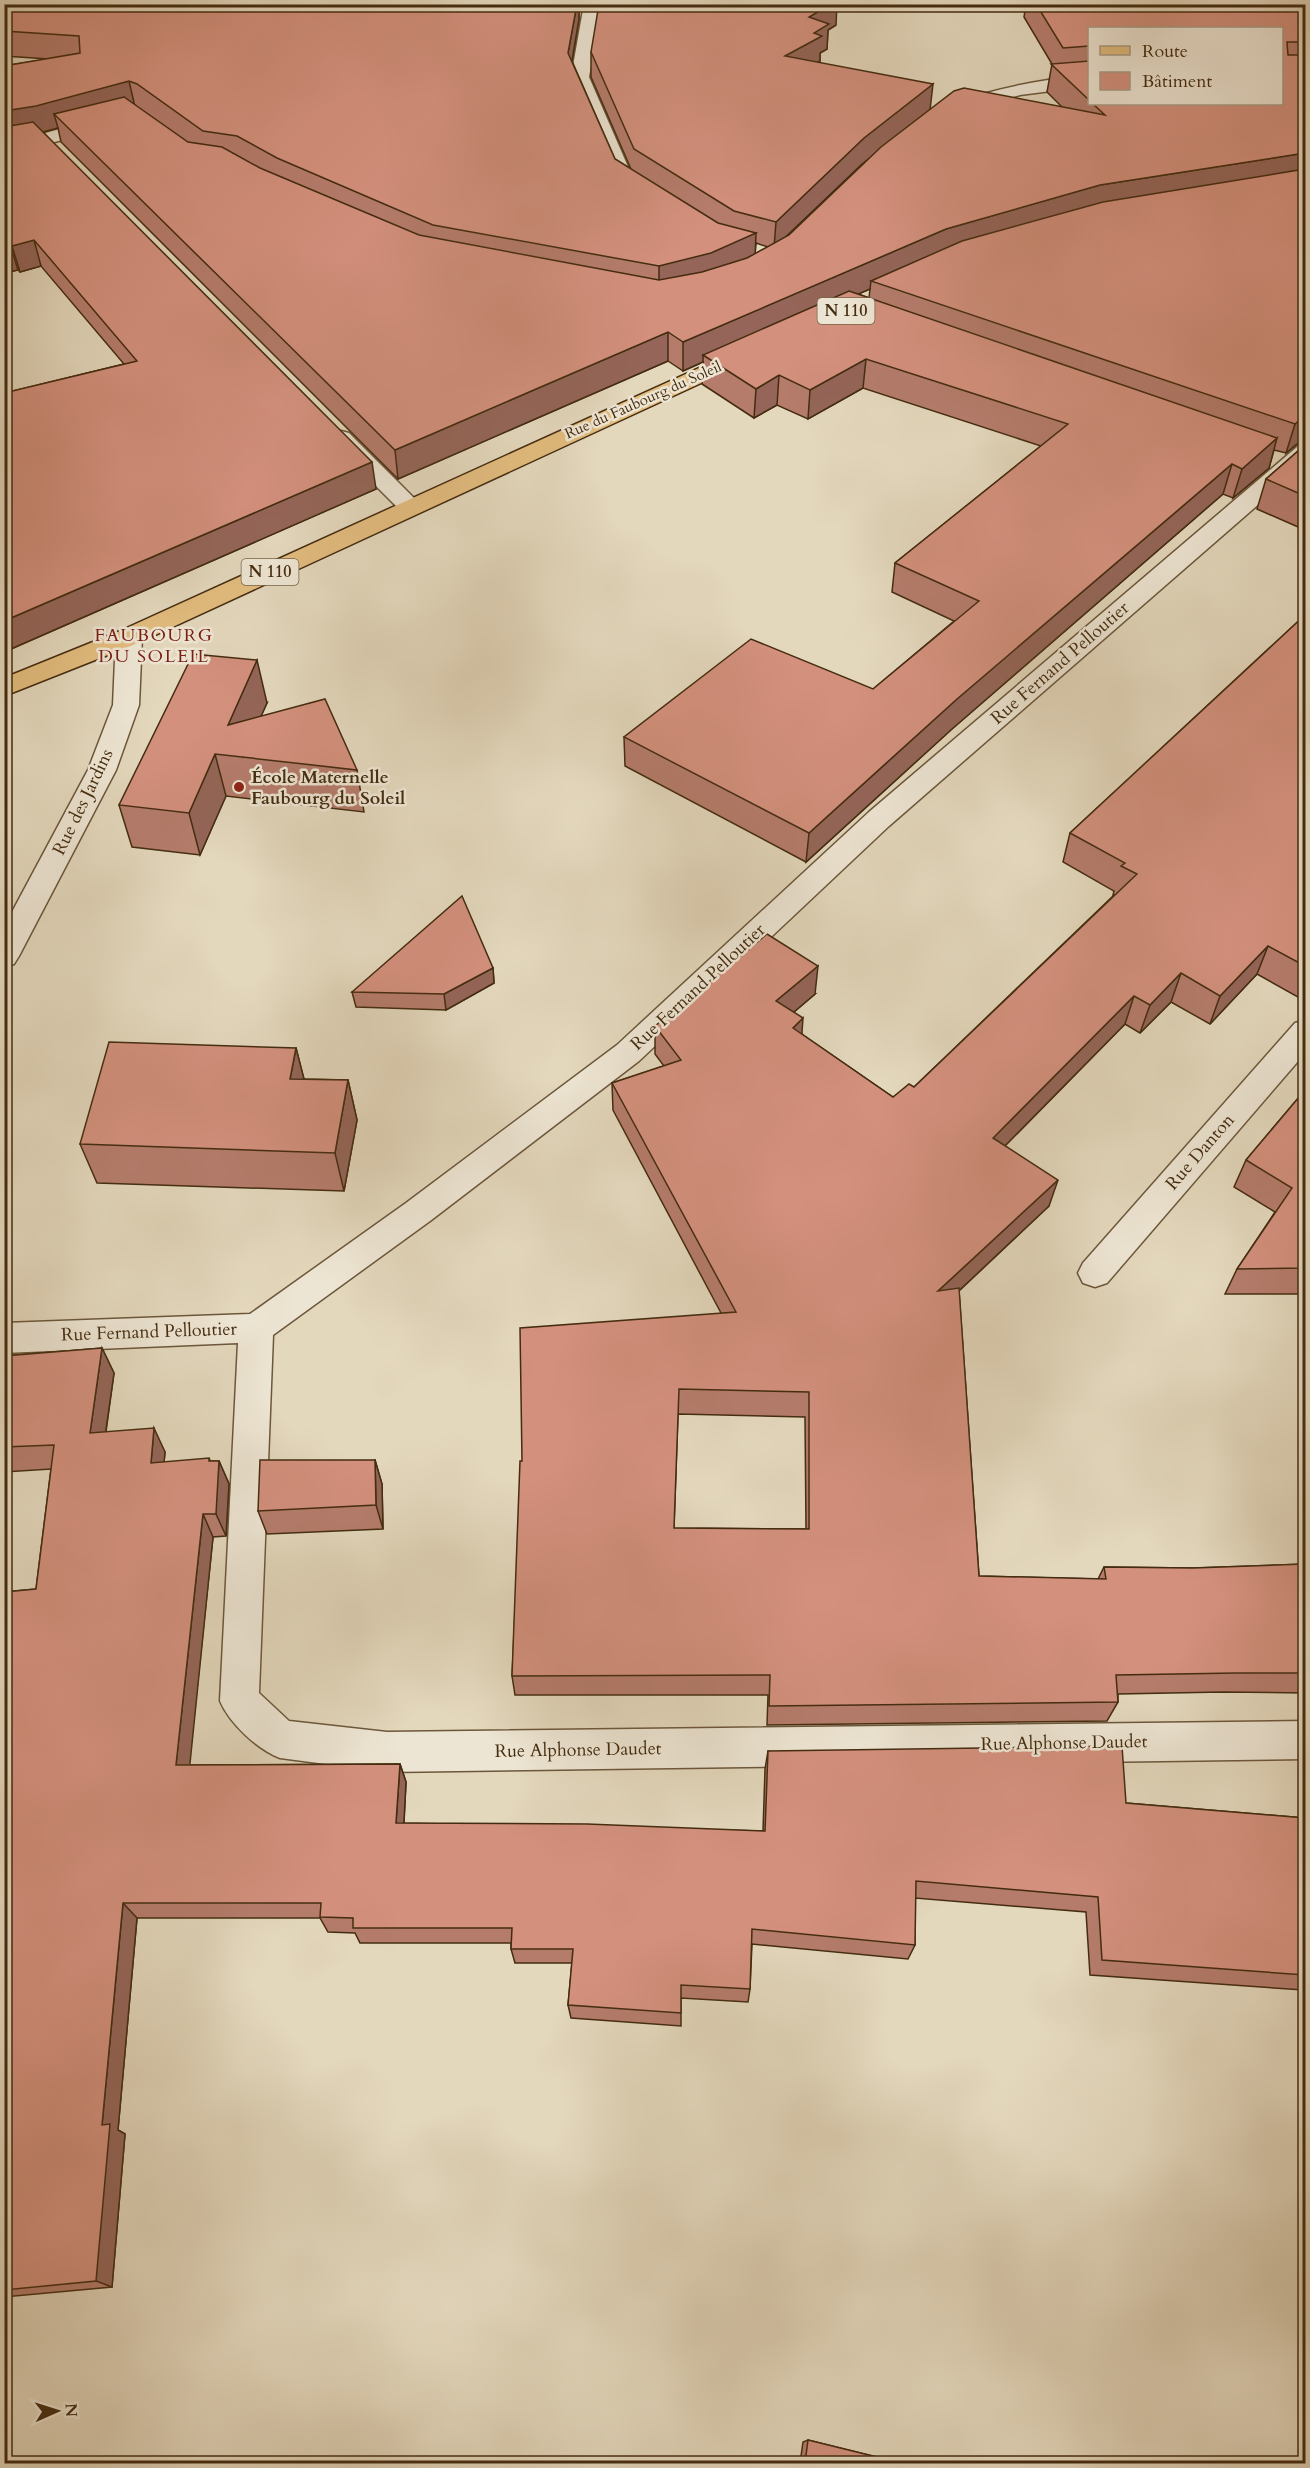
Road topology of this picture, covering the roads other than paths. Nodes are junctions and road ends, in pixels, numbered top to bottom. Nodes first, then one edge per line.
1 (593, 9) edge
2 (571, 10) edge
3 (1088, 81) edge
4 (122, 118) edge
5 (933, 120) edge
6 (44, 140) junction
7 (4, 146) edge
8 (61, 156) edge
9 (665, 205) edge
10 (765, 345) edge
11 (327, 423) edge
12 (1287, 457) edge
13 (410, 507) junction
14 (129, 637) junction
15 (4, 688) edge
16 (4, 956) edge
17 (1305, 1031) edge
18 (1095, 1273) dead end
19 (256, 1328) junction
20 (4, 1338) edge
21 (1305, 1740) edge

1 - 2 street
1 - 9 street
3 - 5 street
4 - 6 street
6 - 7 street
6 - 8 street
10 - 13 main road, Rue du Faubourg du Soleil / N 110
11 - 13 street
12 - 19 street, Rue Fernand Pelloutier
13 - 14 main road, Rue du Faubourg du Soleil / N 110
14 - 15 main road, Rue du Faubourg du Soleil / N 110
14 - 16 street, Rue des Jardins
17 - 18 street, Rue Danton
19 - 20 street, Rue Fernand Pelloutier
19 - 21 street, Rue Alphonse Daudet

